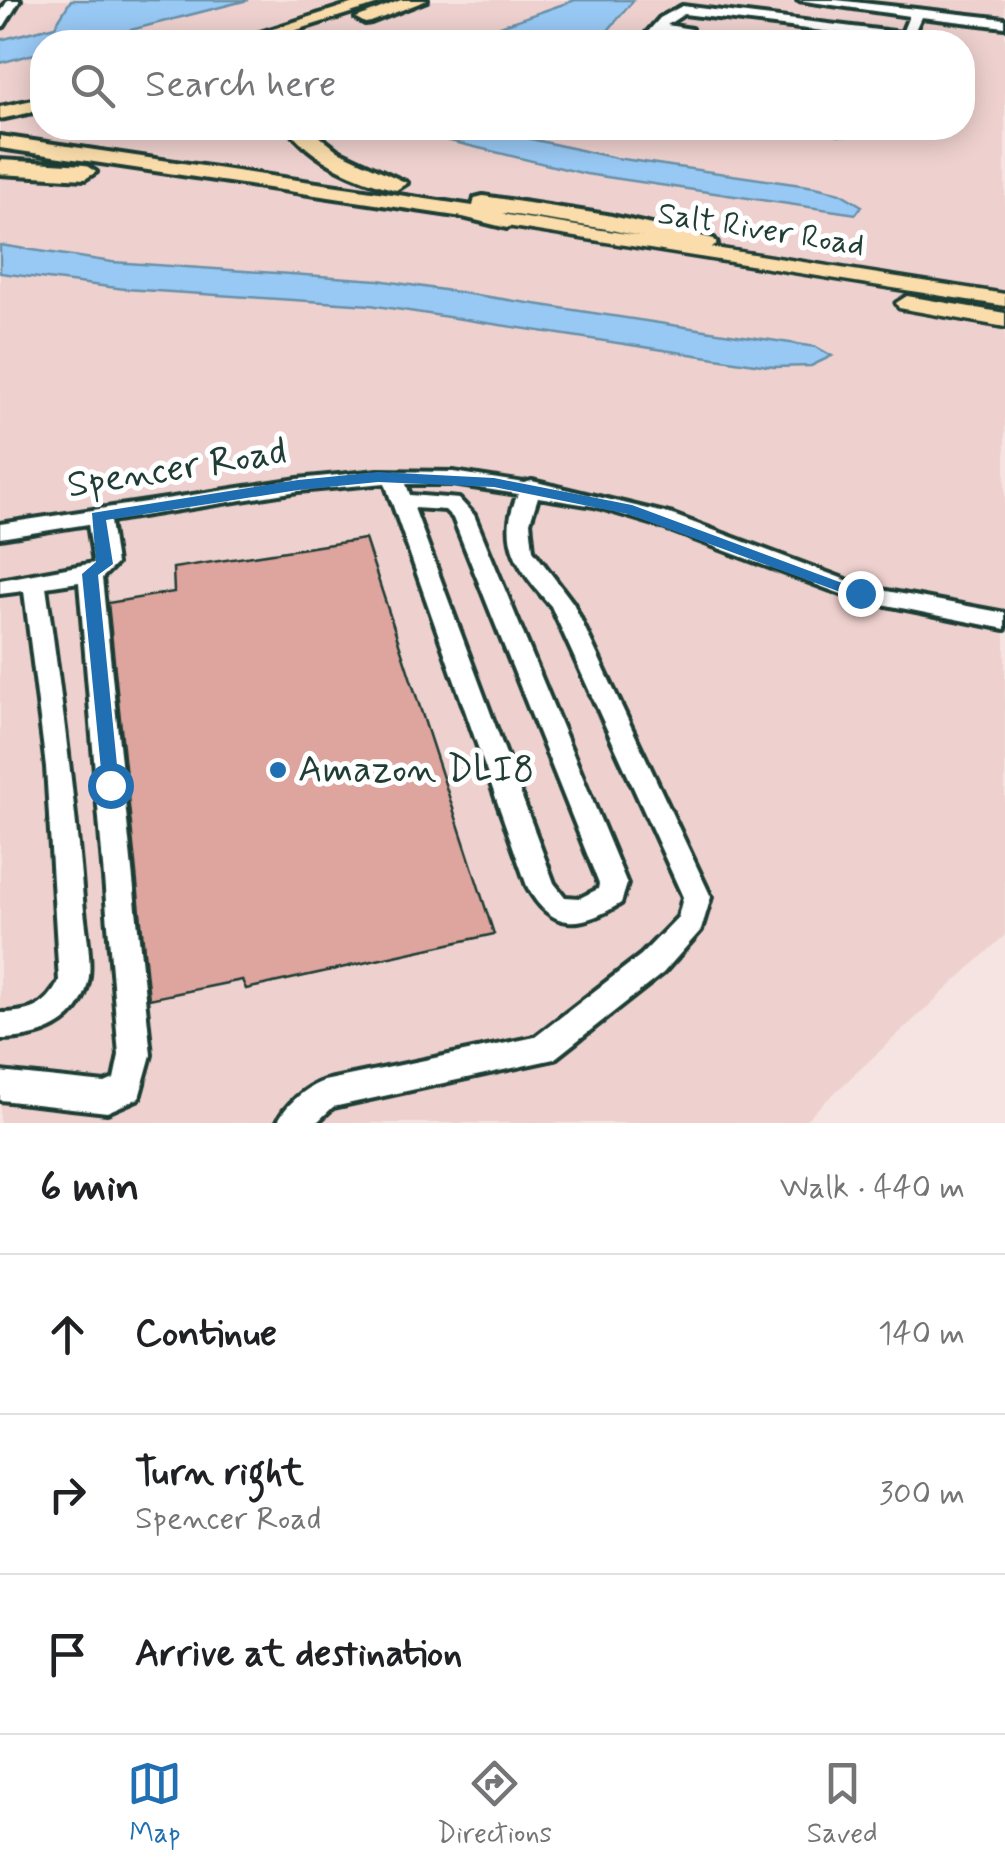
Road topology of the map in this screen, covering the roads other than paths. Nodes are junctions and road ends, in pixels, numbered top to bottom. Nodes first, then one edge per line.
1 (14, 0) edge
2 (382, 0) edge
3 (804, 0) edge
4 (413, 2) edge
5 (686, 5) edge
6 (917, 13) junction
7 (0, 23) edge
8 (1005, 23) edge
9 (657, 28) joint
10 (281, 30) edge
11 (323, 30) edge
12 (350, 30) edge
13 (675, 30) edge
14 (842, 30) edge
15 (909, 30) edge
16 (30, 94) edge
17 (0, 101) edge
18 (30, 107) edge
19 (0, 113) edge
20 (311, 140) edge
21 (0, 142) edge
22 (0, 167) edge
23 (507, 221) junction
24 (569, 230) junction
25 (704, 244) junction
26 (1005, 283) edge
27 (1005, 300) edge
28 (1005, 320) edge
29 (532, 487) junction
30 (397, 489) junction
31 (98, 516) junction
32 (0, 532) edge
33 (90, 574) junction
34 (34, 582) junction
35 (0, 587) edge
36 (1005, 621) edge
37 (0, 1026) edge
38 (0, 1086) edge
39 (292, 1123) edge

1 - 7 street
2 - 10 highway
3 - 6 street
4 - 11 highway
4 - 12 highway
5 - 9 street
5 - 14 street
6 - 8 street
6 - 15 street
9 - 13 street
16 - 17 highway
18 - 19 highway
20 - 25 highway
21 - 23 highway
22 - 23 highway
23 - 24 main road, Salt River Road
24 - 25 main road
24 - 27 main road, Salt River Road
24 - 28 main road
25 - 26 main road
29 - 30 street, Spencer Road
29 - 36 street, Spencer Road
29 - 39 street
30 - 30 street
30 - 31 street, Spencer Road
31 - 32 street, Spencer Road
31 - 33 street
33 - 34 street
33 - 38 street
34 - 35 street
34 - 37 street

